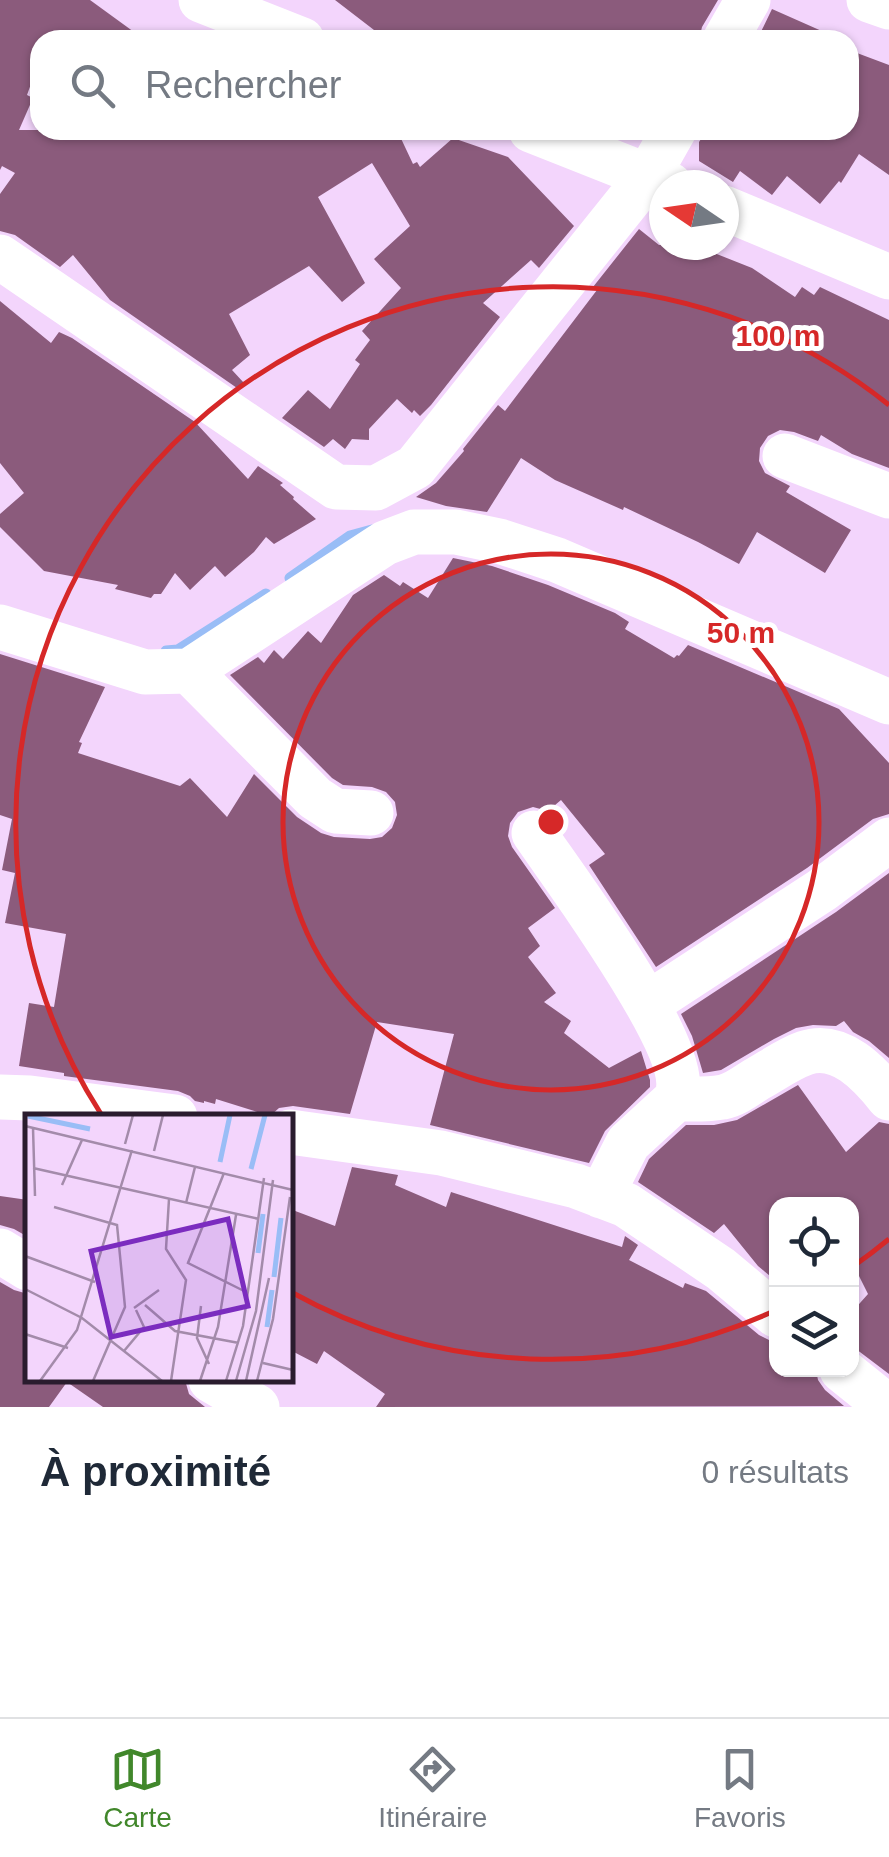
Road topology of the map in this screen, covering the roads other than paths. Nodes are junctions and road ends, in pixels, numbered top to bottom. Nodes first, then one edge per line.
1 (200, 0) edge
2 (748, 0) edge
3 (869, 0) edge
4 (889, 7) edge
5 (276, 30) edge
6 (731, 30) edge
7 (557, 140) edge
8 (671, 140) edge
9 (662, 170) edge
10 (649, 176) edge
11 (649, 192) edge
12 (739, 214) edge
13 (0, 258) edge
14 (889, 277) edge
15 (784, 456) dead end
16 (889, 496) edge
17 (0, 626) edge
18 (189, 671) junction
19 (889, 702) edge
20 (371, 814) dead end
21 (534, 833) dead end
22 (889, 840) edge
23 (648, 1003) junction
24 (0, 1097) edge
25 (889, 1098) edge
26 (676, 1099) junction
27 (152, 1114) edge
28 (292, 1132) edge
29 (601, 1196) junction
30 (0, 1251) edge
31 (25, 1266) edge
32 (769, 1309) edge
33 (851, 1377) edge
34 (215, 1382) edge
35 (257, 1407) edge
36 (888, 1407) edge

1 - 5 street
2 - 6 street
3 - 4 street
7 - 10 street
8 - 9 street
11 - 13 street
12 - 14 street
15 - 16 street
17 - 18 street
18 - 19 street
18 - 20 street
21 - 23 street
22 - 23 street
23 - 26 street
24 - 27 street
25 - 26 street
26 - 29 street
28 - 29 street
29 - 32 street
30 - 31 street
33 - 36 street
34 - 35 street

